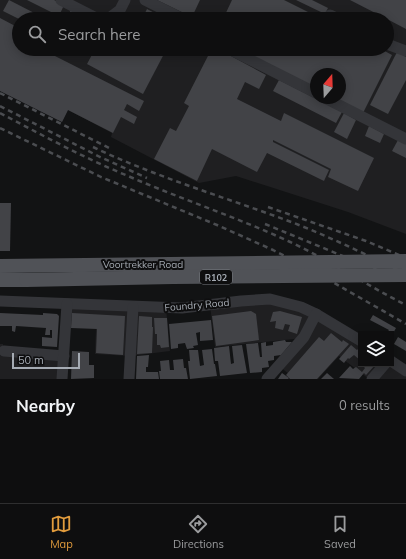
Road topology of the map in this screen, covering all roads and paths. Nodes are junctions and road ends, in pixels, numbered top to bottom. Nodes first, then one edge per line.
1 (61, 0) edge
2 (125, 0) edge
3 (145, 0) edge
4 (84, 12) edge
5 (117, 12) edge
6 (169, 12) edge
7 (394, 47) edge
8 (406, 51) edge
9 (243, 56) edge
10 (310, 90) edge
11 (337, 104) edge
12 (406, 139) edge
13 (406, 261) edge
14 (0, 266) edge
15 (406, 275) edge
16 (0, 280) edge
17 (0, 301) edge
18 (67, 304) junction
19 (133, 307) junction
20 (316, 314) junction
21 (358, 339) edge
22 (4, 351) dead end
23 (64, 356) junction
24 (394, 362) edge
25 (382, 367) edge
26 (406, 371) edge
27 (62, 379) edge
28 (129, 379) edge
29 (267, 379) edge
30 (372, 379) edge

1 - 4 street
2 - 5 street
3 - 6 street
7 - 8 street
9 - 10 street
11 - 12 street
13 - 14 main road, Voortrekker Road / R102, bridge
15 - 16 main road, Voortrekker Road / R102, bridge
17 - 18 street, Foundry Road
18 - 19 street, Foundry Road
18 - 23 street
19 - 20 street, Foundry Road
19 - 28 street
20 - 21 street, Foundry Road
20 - 29 street
22 - 23 street
23 - 27 street
24 - 26 street
25 - 30 street

